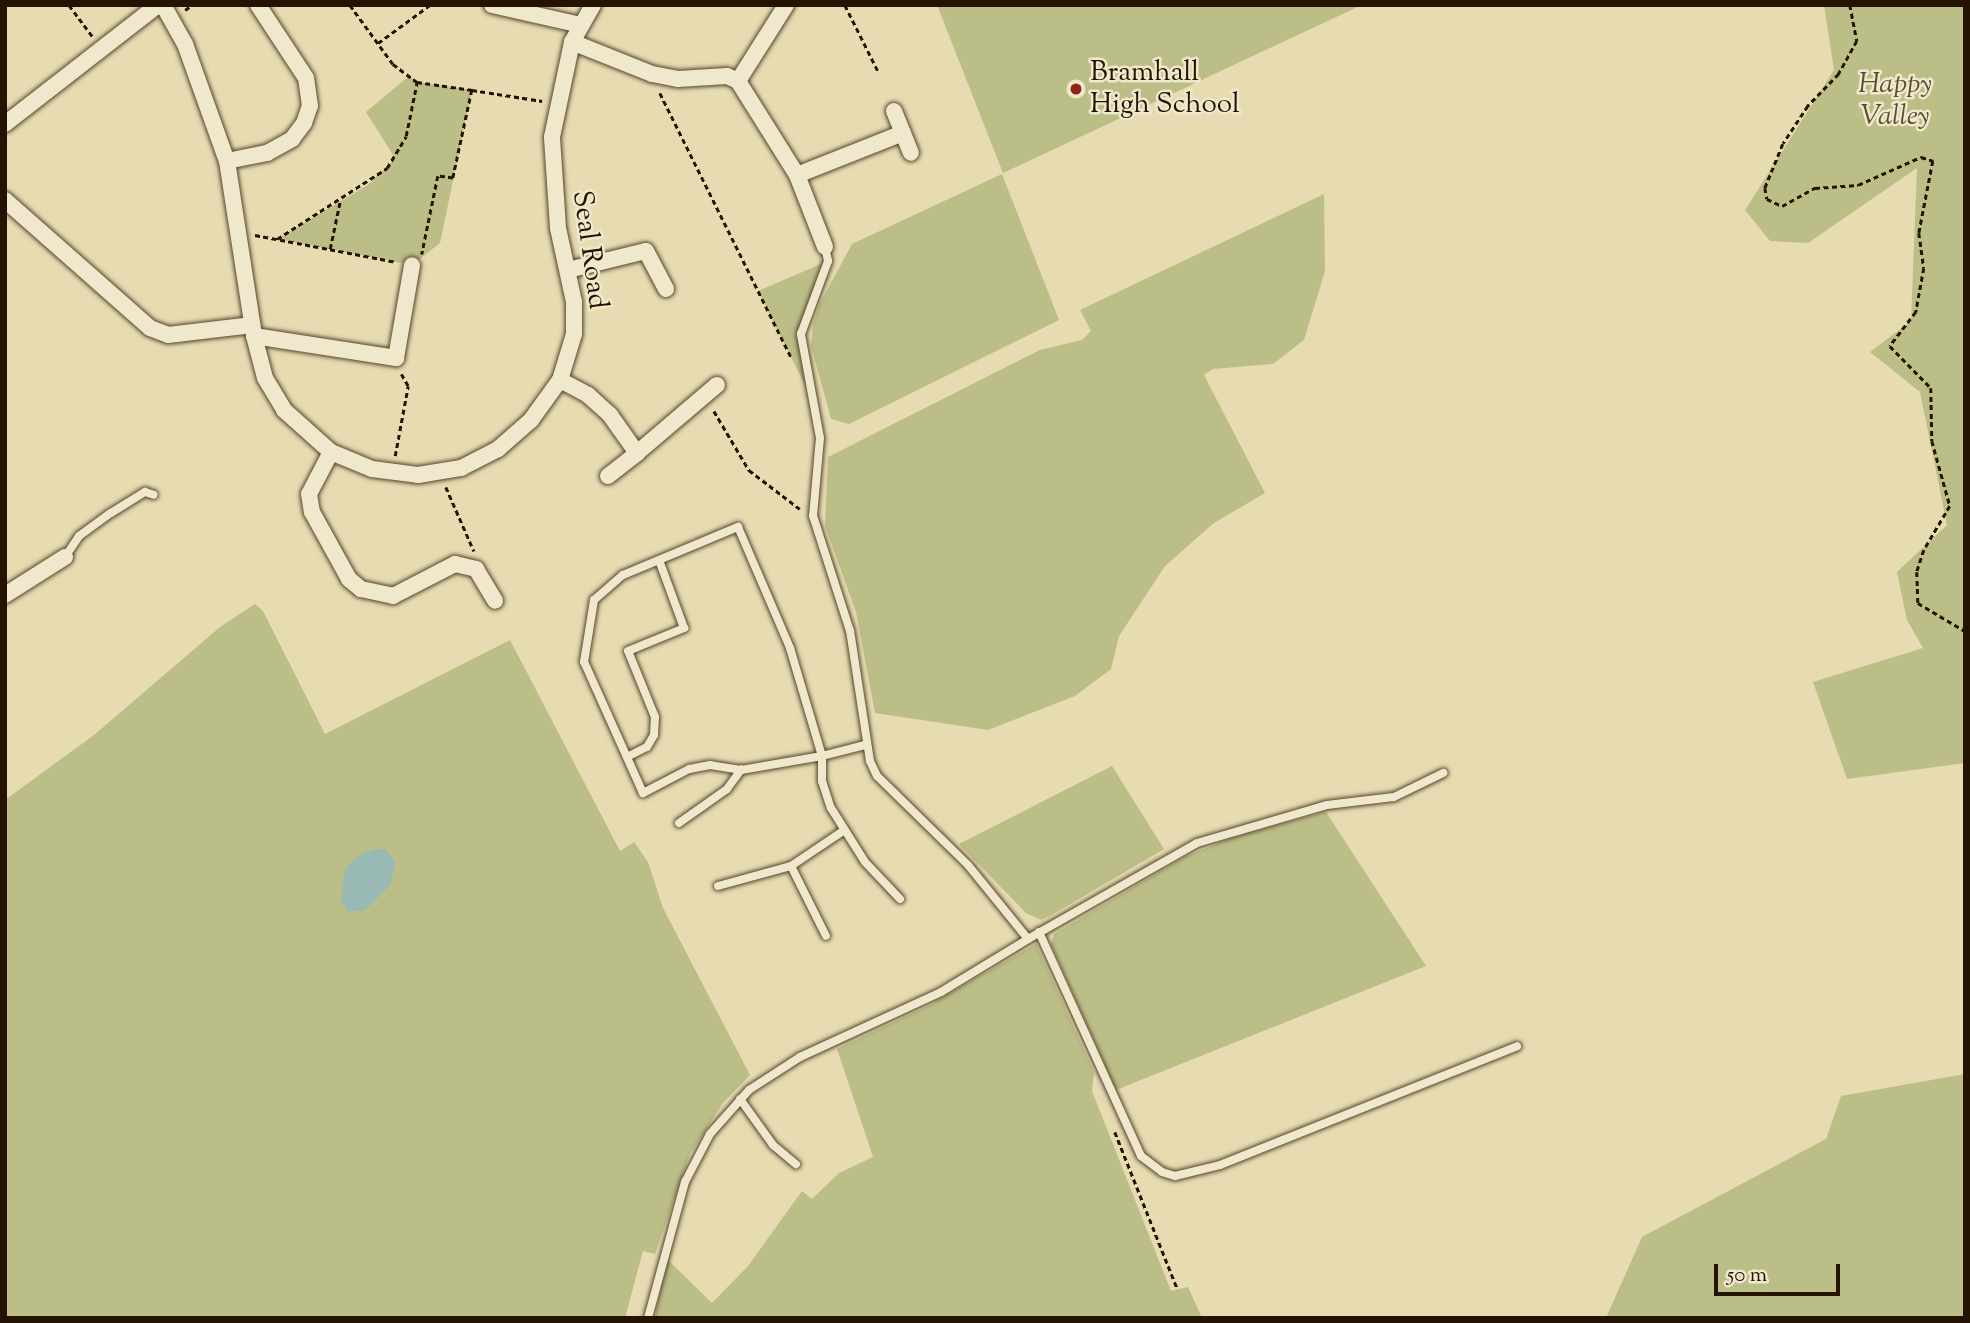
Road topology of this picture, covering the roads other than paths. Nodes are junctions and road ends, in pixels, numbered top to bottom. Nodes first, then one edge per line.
1 (160, 5) edge
2 (258, 5) edge
3 (492, 5) edge
4 (593, 5) edge
5 (786, 5) edge
6 (581, 25) junction
7 (572, 42) junction
8 (738, 81) junction
9 (894, 111) dead end
10 (5, 124) edge
11 (903, 133) junction
12 (911, 153) dead end
13 (227, 161) junction
14 (797, 175) junction
15 (5, 200) edge
16 (825, 247) joint
17 (412, 265) road end
18 (568, 270) junction
19 (666, 289) dead end
20 (253, 331) junction
21 (559, 380) junction
22 (717, 385) dead end
23 (331, 452) junction
24 (637, 453) junction
25 (608, 476) dead end
26 (154, 495) dead end
27 (65, 557) joint
28 (659, 560) junction
29 (5, 595) edge
30 (495, 601) dead end
31 (865, 745) junction
32 (822, 756) junction
33 (627, 757) junction
34 (741, 770) junction
35 (1443, 773) dead end
36 (679, 823) dead end
37 (843, 831) junction
38 (791, 866) junction
39 (718, 886) dead end
40 (900, 899) dead end
41 (1039, 932) junction
42 (825, 936) dead end
43 (1028, 939) junction
44 (1517, 1046) dead end
45 (740, 1099) junction
46 (796, 1164) dead end
47 (648, 1318) edge

1 - 10 street
1 - 13 street, Seal Road
2 - 13 street
3 - 6 street
4 - 6 street, Seal Road
5 - 8 street
6 - 7 street, Seal Road
7 - 8 street
7 - 18 street, Seal Road
8 - 14 street
9 - 11 street
11 - 12 street
11 - 14 street
13 - 20 street, Seal Road
14 - 16 street
15 - 20 street
16 - 31 lane
17 - 20 street
18 - 19 street
18 - 21 street, Seal Road
20 - 23 street, Seal Road
21 - 23 street, Seal Road
21 - 24 street
22 - 24 street
23 - 30 street
24 - 25 street
26 - 27 lane
27 - 29 street
28 - 32 lane
28 - 33 lane
28 - 33 lane
31 - 32 lane
31 - 43 lane
32 - 34 lane
32 - 37 lane
33 - 34 lane
34 - 36 lane
35 - 41 lane
37 - 38 lane
37 - 40 lane
38 - 39 lane
38 - 42 lane
41 - 43 lane
41 - 44 lane
43 - 45 lane
45 - 46 lane
45 - 47 lane

